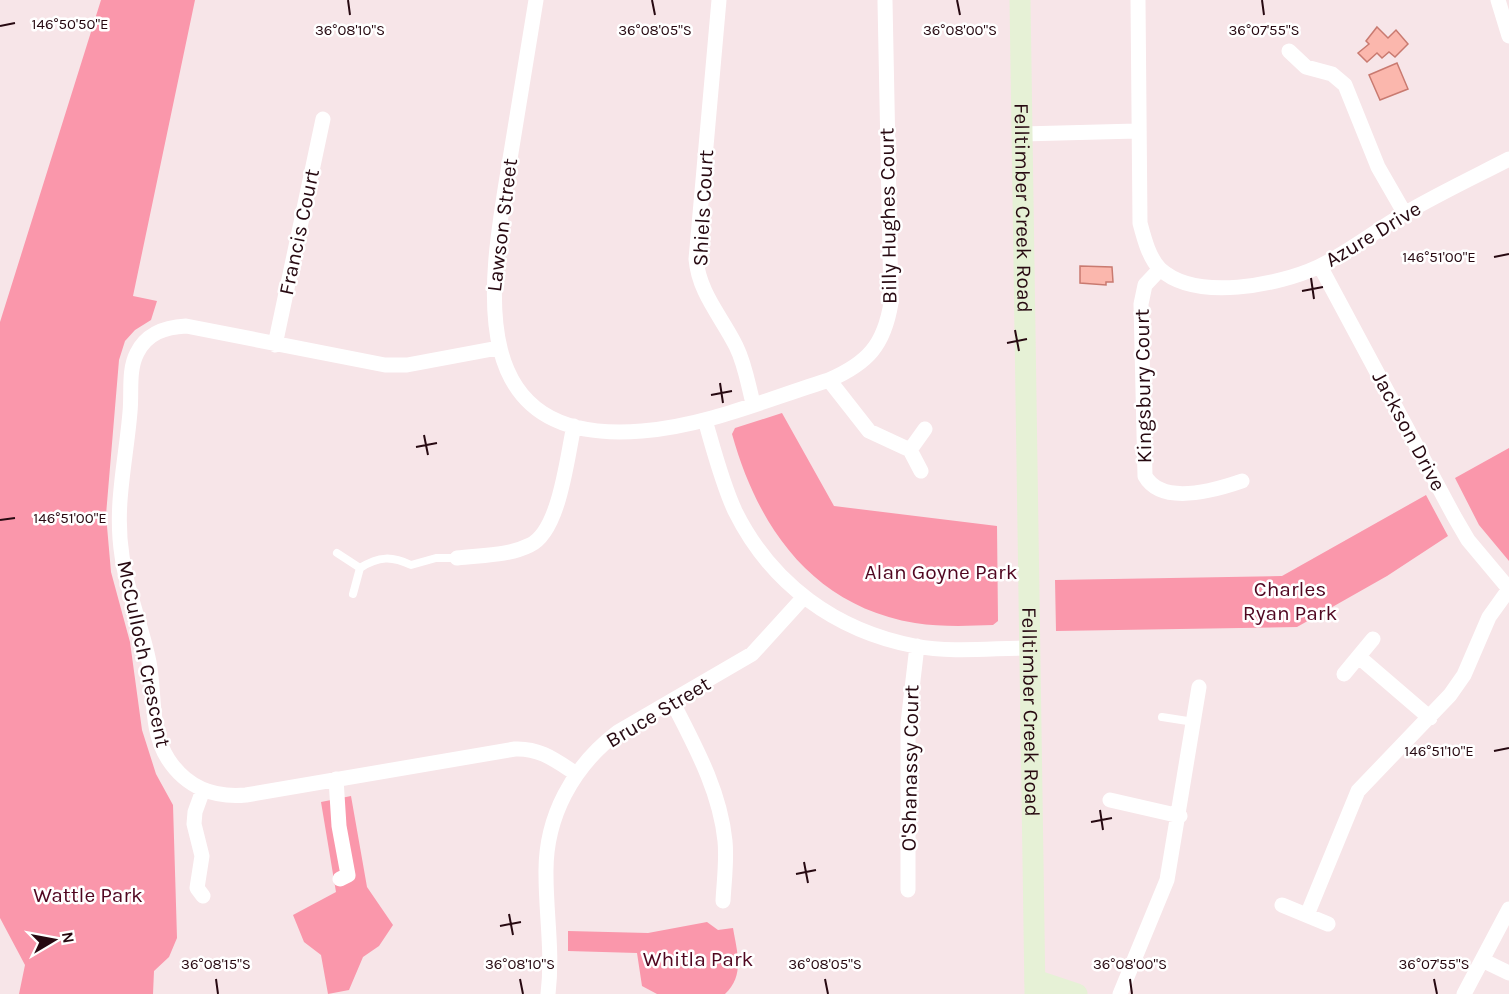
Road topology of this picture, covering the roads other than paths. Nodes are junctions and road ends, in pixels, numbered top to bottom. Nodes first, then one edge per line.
1 (536, 0) edge
2 (718, 0) edge
3 (1020, 0) edge
4 (1138, 0) edge
5 (1498, 0) edge
6 (885, 1) edge
7 (1509, 36) edge
8 (1289, 51) dead end
9 (323, 119) dead end
10 (1137, 131) junction
11 (1022, 134) junction
12 (1509, 159) edge
13 (1405, 214) junction
14 (1320, 266) junction
15 (1160, 269) junction
16 (275, 345) junction
17 (498, 348) junction
18 (829, 380) junction
19 (753, 404) junction
20 (705, 420) junction
21 (574, 426) junction
22 (925, 429) dead end
23 (910, 450) junction
24 (921, 471) dead end
25 (1242, 481) dead end
26 (337, 554) dead end
27 (457, 558) joint
28 (360, 568) junction
29 (1509, 589) edge
30 (353, 594) dead end
31 (803, 598) junction
32 (1373, 639) dead end
33 (917, 646) junction
34 (1030, 648) junction
35 (1359, 657) junction
36 (1344, 675) dead end
37 (1200, 687) dead end
38 (673, 703) junction
39 (1162, 717) dead end
40 (1430, 718) junction
41 (1194, 723) junction
42 (575, 772) junction
43 (336, 780) junction
44 (203, 790) junction
45 (1110, 800) dead end
46 (1180, 816) junction
47 (340, 879) dead end
48 (908, 890) dead end
49 (203, 896) dead end
50 (723, 901) dead end
51 (1282, 905) dead end
52 (1509, 909) edge
53 (1307, 915) junction
54 (1328, 924) dead end
55 (1482, 960) junction
56 (1509, 973) edge
57 (1035, 987) edge
58 (548, 994) edge
59 (1077, 994) edge
60 (1120, 994) edge
61 (1464, 994) edge

1 - 17 street, Lawson Street
2 - 19 street, Shiels Court
3 - 11 main road, Felltimber Creek Road
4 - 10 street
5 - 7 street
6 - 18 street, Billy Hughes Court
8 - 13 street
9 - 16 street, Francis Court
10 - 11 street
10 - 15 street
11 - 34 main road, Felltimber Creek Road
12 - 13 street, Azure Drive
13 - 14 street, Azure Drive
14 - 15 street, Azure Drive
14 - 29 street, Jackson Drive
15 - 25 street, Kingsbury Court
16 - 17 street, McCulloch Crescent
16 - 44 street, McCulloch Crescent
17 - 21 street, Lawson Street
18 - 19 street, Billy Hughes Court
18 - 23 street
19 - 20 street, Billy Hughes Court
20 - 21 street, Lawson Street
20 - 31 street
21 - 27 street
22 - 23 street
23 - 24 street
26 - 28 lane
27 - 28 lane
28 - 30 lane
29 - 40 street
31 - 33 street
31 - 38 street, Bruce Street
32 - 35 street
33 - 34 street
33 - 48 street, O'Shanassy Court
34 - 57 main road, Felltimber Creek Road
35 - 36 street
35 - 40 street
37 - 41 street
38 - 42 street, Bruce Street
38 - 50 street
39 - 41 lane
40 - 53 street
41 - 46 street
42 - 43 street, McCulloch Crescent
42 - 58 street, Bruce Street
43 - 44 street, McCulloch Crescent
43 - 47 street
44 - 49 street
45 - 46 street
46 - 60 street
51 - 53 street
52 - 55 street
53 - 54 street
55 - 56 street
55 - 61 street
57 - 59 main road

